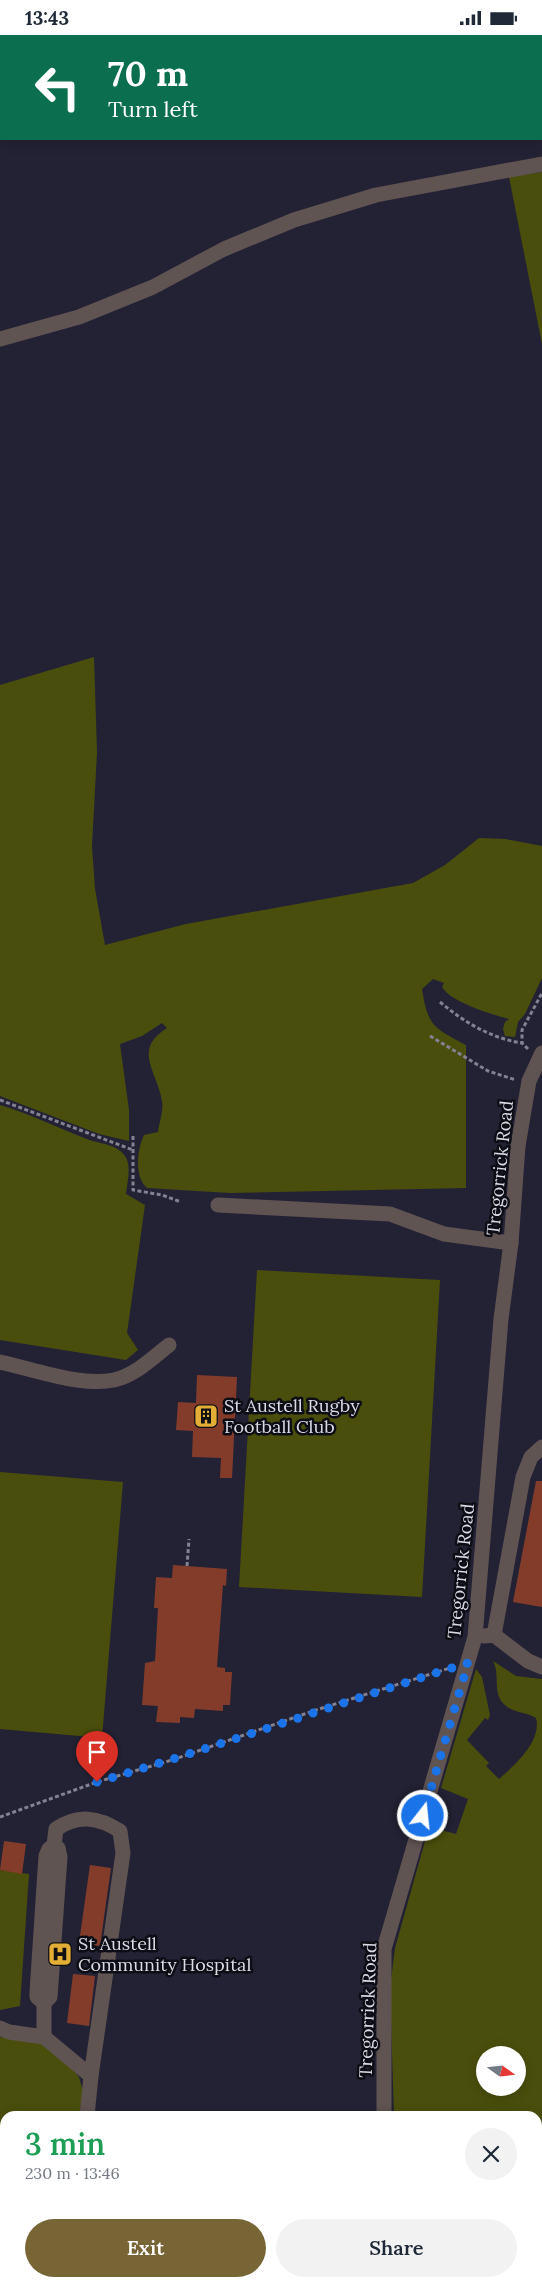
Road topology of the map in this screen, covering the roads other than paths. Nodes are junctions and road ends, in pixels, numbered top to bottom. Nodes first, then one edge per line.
1 (542, 164) edge
2 (0, 339) edge
3 (540, 1056) edge
4 (218, 1205) dead end
5 (511, 1243) junction
6 (169, 1345) dead end
7 (0, 1362) edge
8 (542, 1447) edge
9 (494, 1635) junction
10 (476, 1637) junction
11 (542, 1667) edge
12 (0, 2028) edge
13 (44, 2037) junction
14 (91, 2076) junction
15 (88, 2111) edge
16 (384, 2111) edge

1 - 2 street
3 - 5 street, Tregorrick Road
4 - 5 street
5 - 10 street, Tregorrick Road
6 - 7 street
8 - 9 street
9 - 10 street
9 - 11 street
10 - 16 street, Tregorrick Road
12 - 13 street
13 - 14 street
13 - 14 street
14 - 15 street

